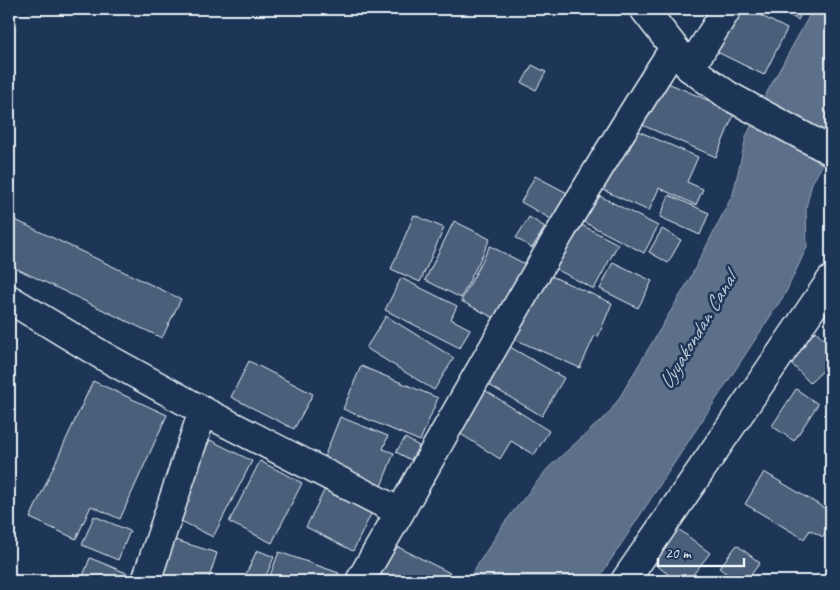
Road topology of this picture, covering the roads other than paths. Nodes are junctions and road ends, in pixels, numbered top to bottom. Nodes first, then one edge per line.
1 (644, 9) edge
2 (727, 9) edge
3 (682, 58) junction
4 (831, 151) edge
5 (831, 280) edge
6 (9, 298) edge
7 (202, 411) junction
8 (400, 512) junction
9 (146, 581) edge
10 (360, 581) edge
11 (625, 581) edge

1 - 3 street
2 - 3 street
3 - 4 street
3 - 8 street
5 - 11 street
6 - 7 street
7 - 8 street
7 - 9 street
8 - 10 street

